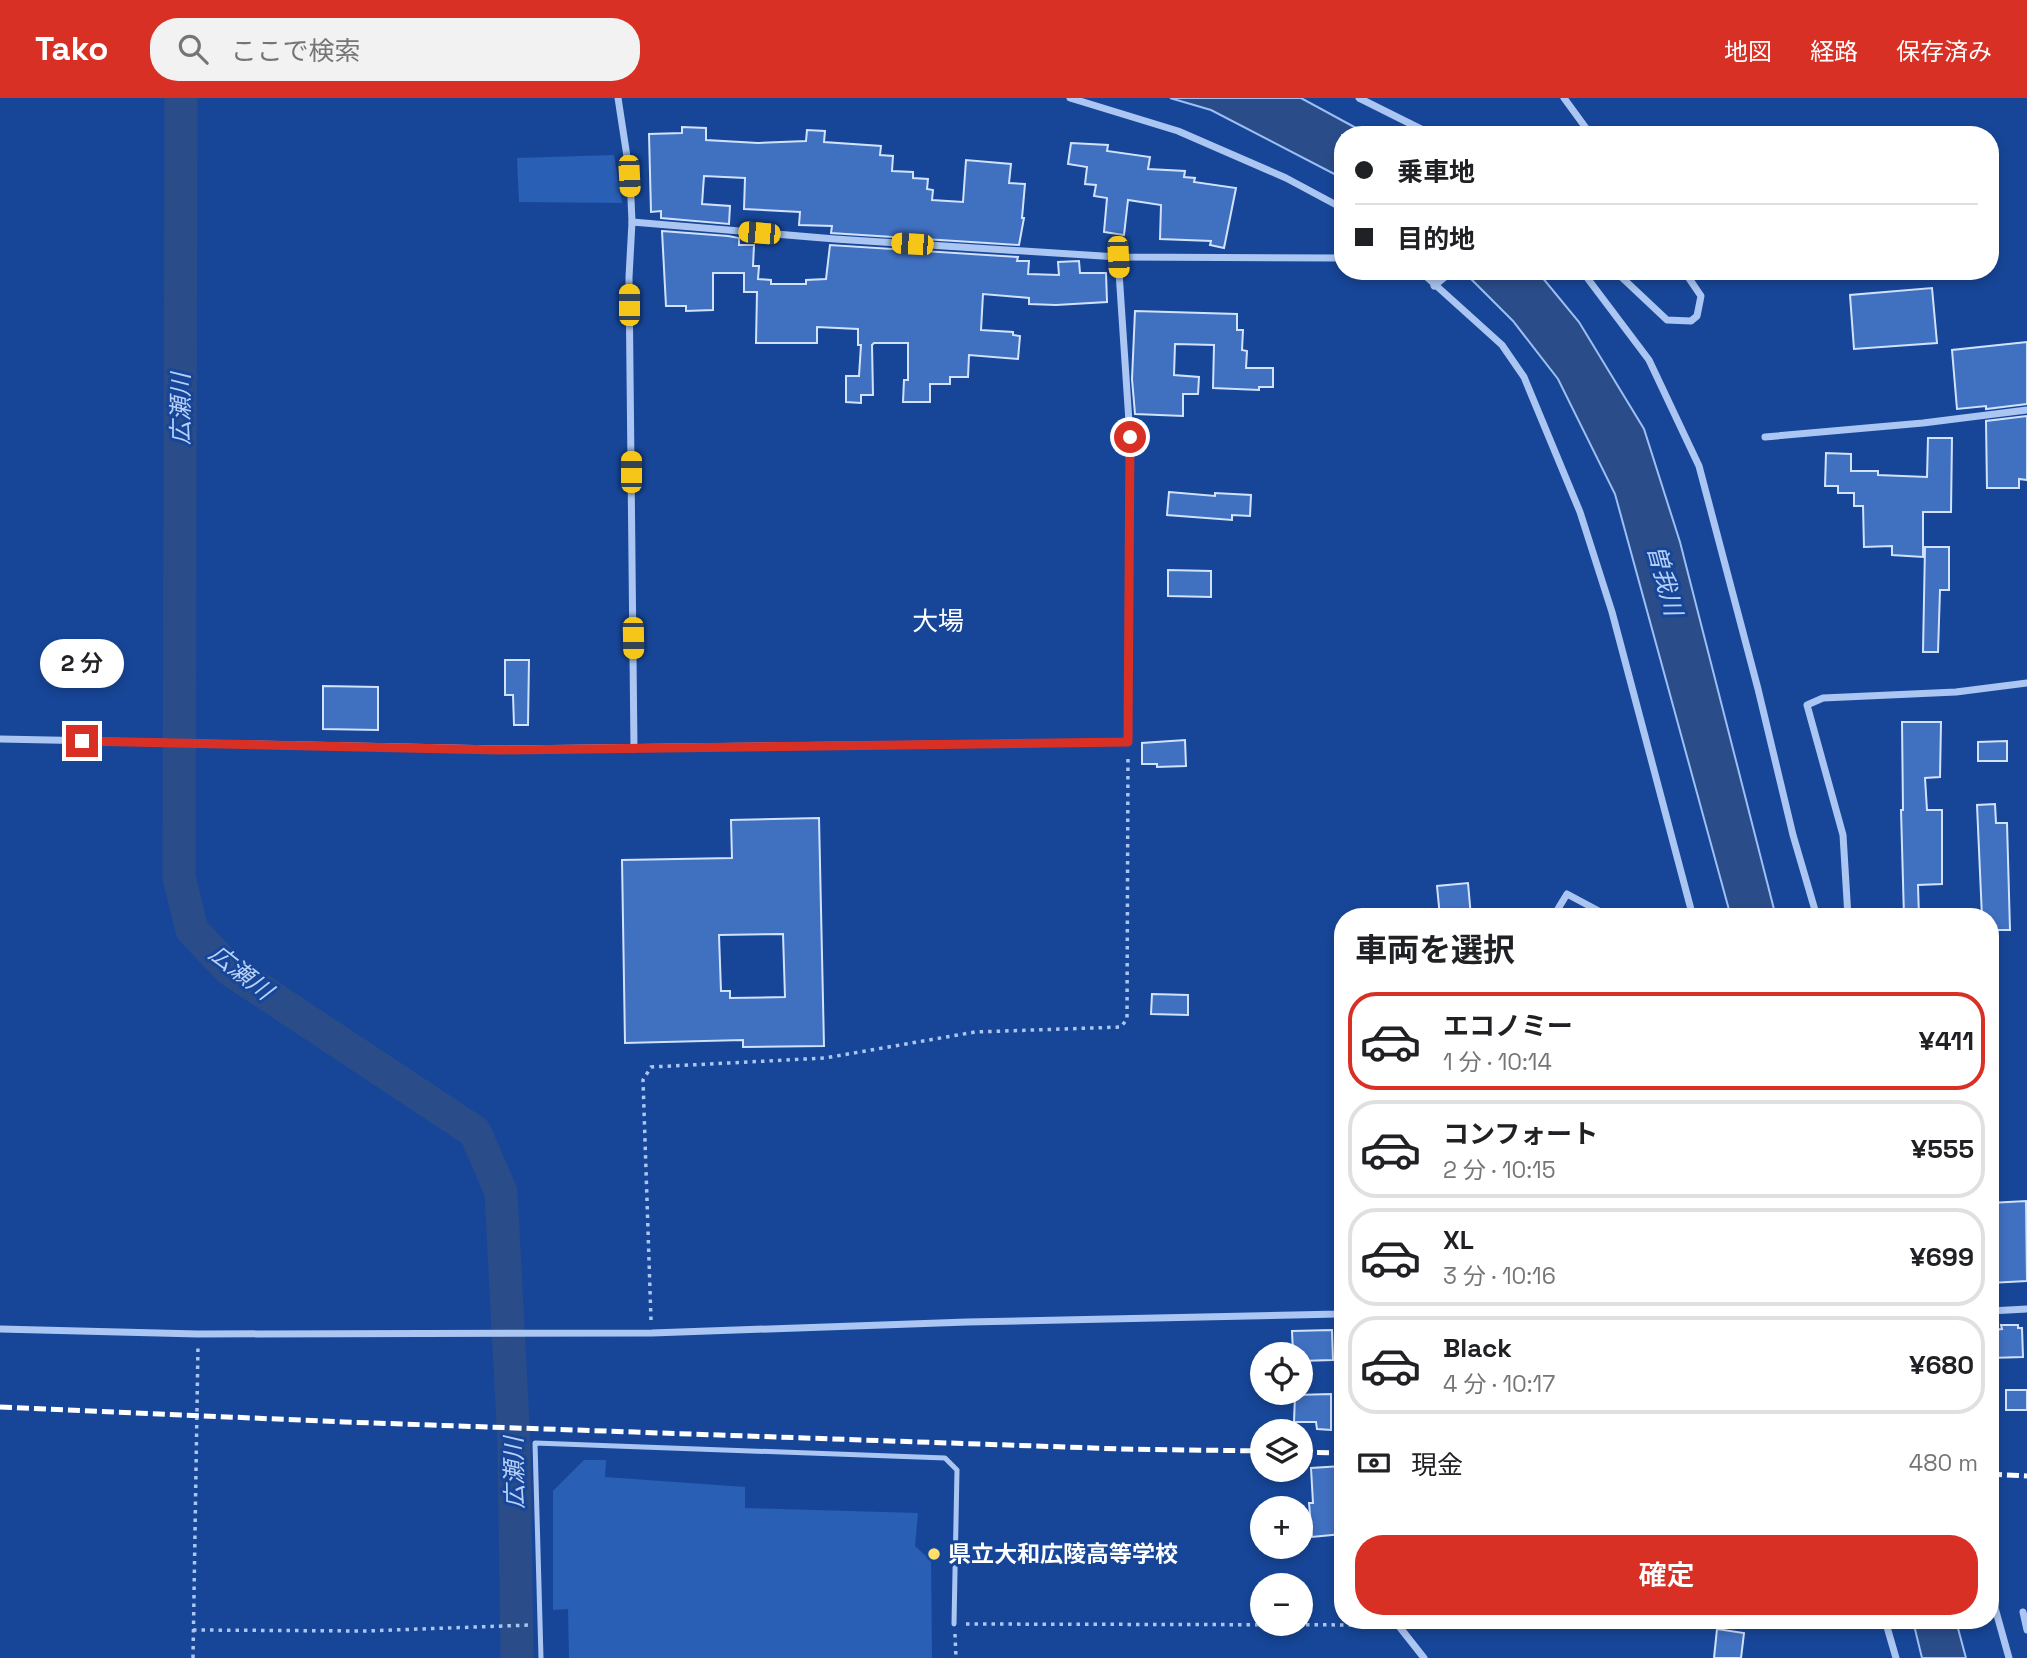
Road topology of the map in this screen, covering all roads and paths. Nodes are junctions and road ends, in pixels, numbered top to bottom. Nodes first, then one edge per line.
1 (618, 98) edge
2 (1070, 98) edge
3 (1359, 98) edge
4 (1564, 98) edge
5 (1415, 126) edge
6 (1584, 126) edge
7 (1334, 204) edge
8 (632, 222) junction
9 (1118, 257) junction
10 (1334, 258) edge
11 (1428, 280) edge
12 (1443, 280) edge
13 (1590, 280) edge
14 (1625, 280) edge
15 (1690, 280) edge
16 (1434, 286) junction
17 (2027, 410) edge
18 (1765, 437) dead end
19 (2027, 683) edge
20 (0, 739) edge
21 (1128, 742) junction
22 (634, 750) junction
23 (1558, 908) edge
24 (1593, 908) edge
25 (1691, 908) edge
26 (1813, 908) edge
27 (1847, 908) edge
28 (2027, 1309) edge
29 (1999, 1311) edge
30 (1334, 1314) edge
31 (0, 1329) edge
32 (652, 1333) junction
33 (198, 1334) junction
34 (2023, 1612) dead end
35 (1999, 1622) edge
36 (954, 1624) junction
37 (540, 1625) junction
38 (1334, 1625) edge
39 (1401, 1629) edge
40 (1888, 1629) edge
41 (193, 1630) junction
42 (2027, 1630) edge
43 (193, 1658) edge
44 (541, 1658) edge
45 (956, 1658) edge
46 (1424, 1658) edge
47 (1896, 1658) edge
48 (2009, 1658) edge

1 - 8 street
2 - 7 street
3 - 5 street
4 - 6 street
8 - 9 street
8 - 22 street
9 - 10 street
9 - 21 street
11 - 16 street
12 - 16 street
13 - 26 street
14 - 15 street
16 - 25 street
17 - 18 street
19 - 27 street
20 - 22 street
21 - 22 street
21 - 32 path
23 - 24 street
28 - 29 street
30 - 32 street
31 - 33 street
32 - 33 street
33 - 41 path
34 - 42 street
35 - 48 street
36 - 37 lane
36 - 38 path
36 - 45 path
37 - 41 path
37 - 44 lane
39 - 46 street
40 - 47 street
41 - 43 path

